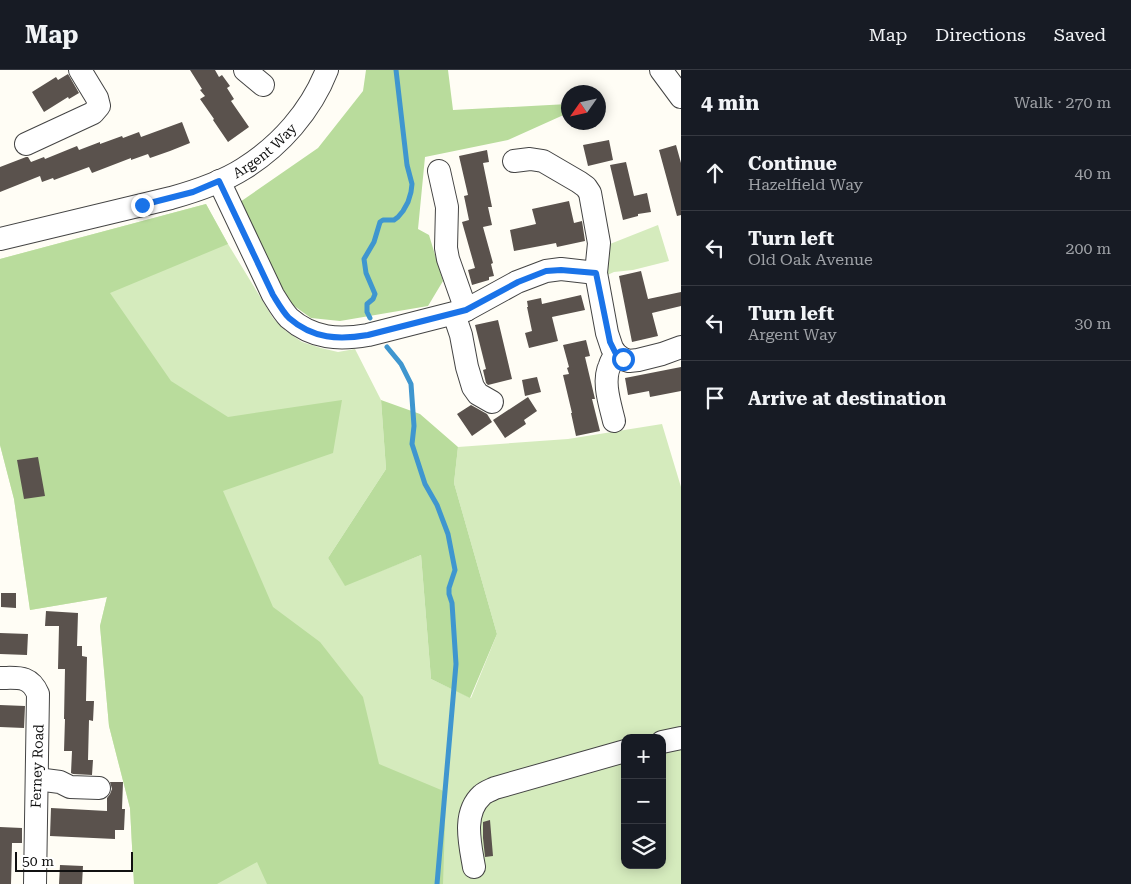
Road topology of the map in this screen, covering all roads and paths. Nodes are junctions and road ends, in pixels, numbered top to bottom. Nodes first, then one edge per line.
1 (80, 70) edge
2 (245, 70) edge
3 (327, 70) edge
4 (661, 70) edge
5 (263, 85) dead end
6 (681, 97) edge
7 (26, 144) dead end
8 (514, 160) dead end
9 (439, 171) dead end
10 (219, 181) junction
11 (0, 239) edge
12 (596, 273) junction
13 (460, 312) junction
14 (681, 347) edge
15 (616, 354) junction
16 (492, 402) dead end
17 (614, 421) dead end
18 (0, 678) edge
19 (681, 738) edge
20 (666, 741) edge
21 (621, 752) edge
22 (37, 779) junction
23 (99, 788) dead end
24 (474, 867) dead end
25 (35, 884) edge

1 - 7 street
2 - 5 street
3 - 10 street, Argent Way
4 - 6 street
8 - 12 street
9 - 13 street
10 - 11 street, Argent Way
10 - 13 street
12 - 13 street
12 - 15 street
13 - 16 street
14 - 15 street
15 - 17 street
18 - 22 street, Ferney Road
19 - 20 street
21 - 24 street
22 - 23 street
22 - 25 street, Ferney Road

